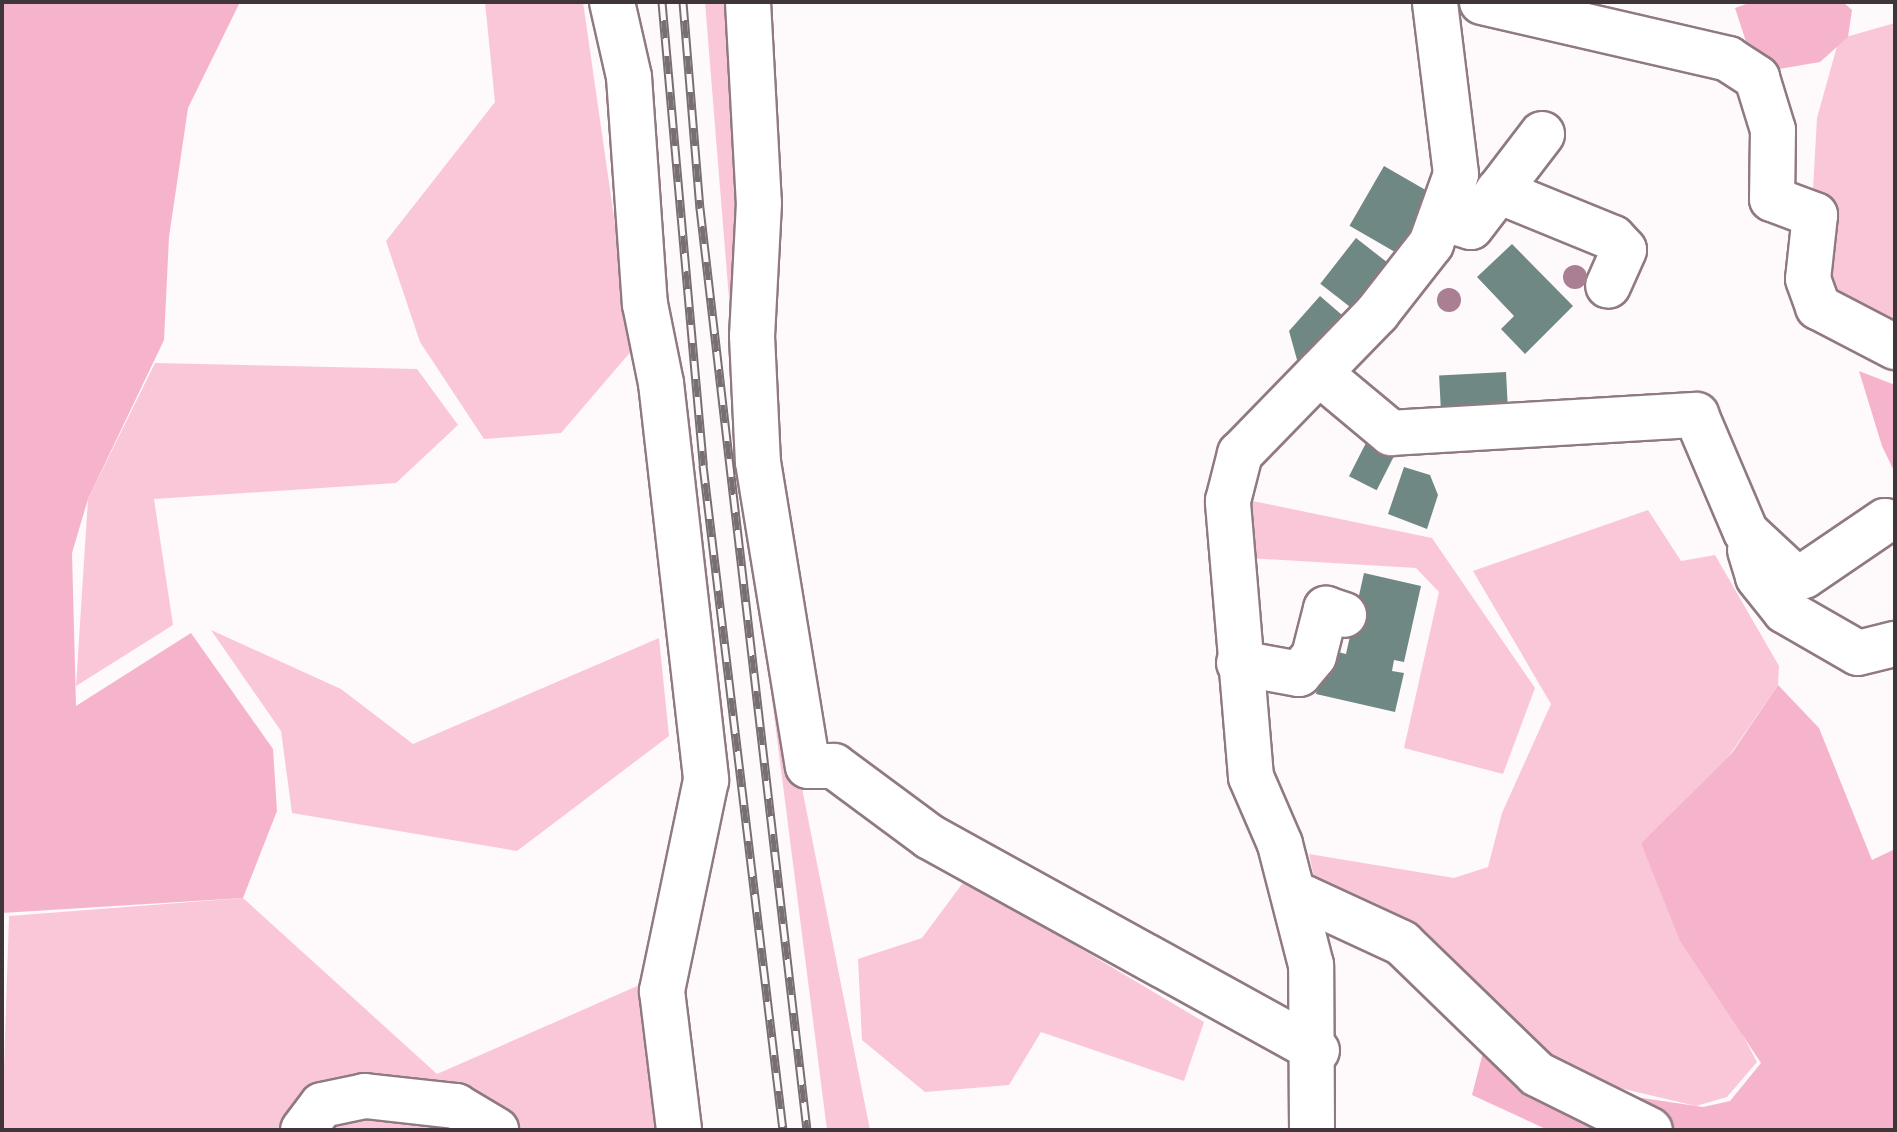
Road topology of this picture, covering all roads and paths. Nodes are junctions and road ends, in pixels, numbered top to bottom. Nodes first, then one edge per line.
1 (612, 2) edge
2 (748, 2) edge
3 (1435, 2) edge
4 (1482, 2) edge
5 (1542, 134) dead end
6 (1498, 191) junction
7 (1441, 218) junction
8 (1608, 286) dead end
9 (1895, 347) edge
10 (1319, 373) junction
11 (1885, 521) dead end
12 (1746, 532) junction
13 (1344, 615) dead end
14 (1895, 644) edge
15 (1239, 663) junction
16 (1294, 893) junction
17 (1317, 1051) junction
18 (673, 1080) junction
19 (303, 1130) edge
20 (496, 1130) edge
21 (656, 1130) edge
22 (679, 1130) edge
23 (1312, 1130) edge
24 (1650, 1130) edge

1 - 18 street
2 - 17 street
3 - 7 street
4 - 9 street
5 - 6 street
6 - 7 street
6 - 8 street
7 - 10 street
10 - 12 street
10 - 15 street
11 - 12 street
12 - 14 street
13 - 15 street
15 - 16 street
16 - 17 street
16 - 24 street
17 - 23 street
18 - 21 street
18 - 22 street
19 - 20 street

